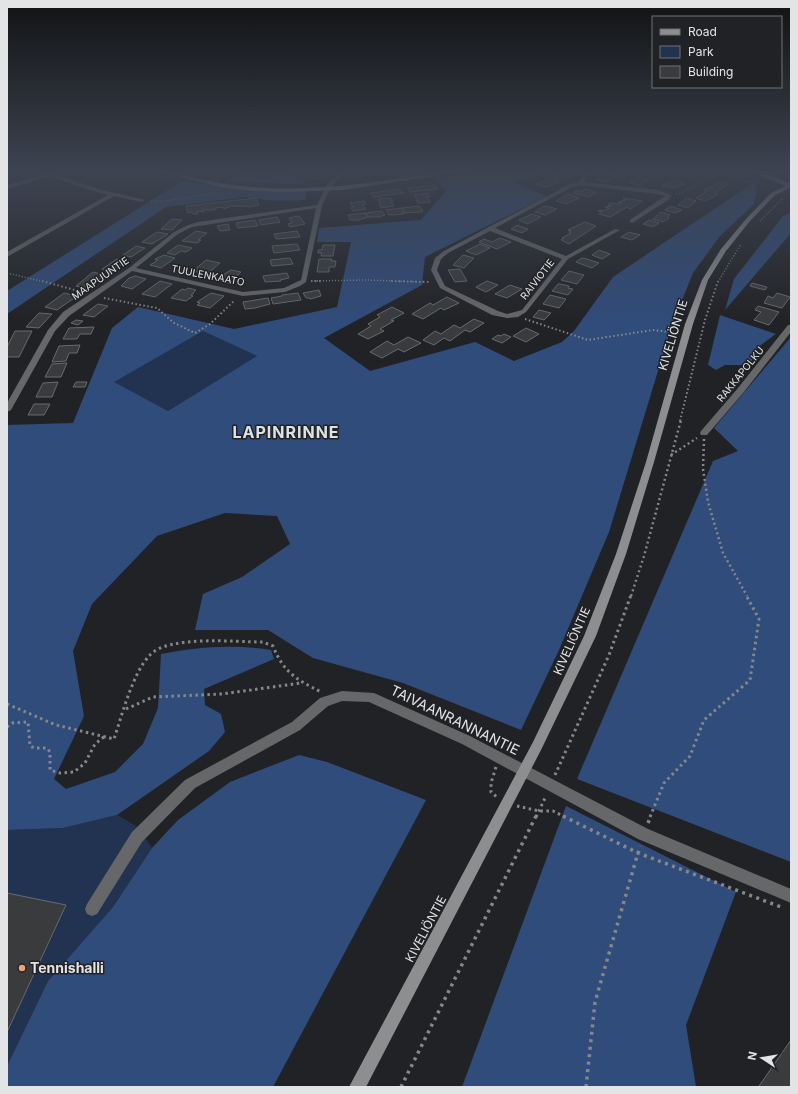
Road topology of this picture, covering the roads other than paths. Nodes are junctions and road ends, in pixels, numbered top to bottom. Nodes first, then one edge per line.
1 (65, 222) edge
2 (214, 222) edge
3 (316, 222) edge
4 (503, 222) edge
5 (748, 222) edge
6 (490, 229) junction
7 (616, 230) dead end
8 (7, 255) edge
9 (566, 258) junction
10 (130, 269) junction
11 (791, 327) edge
12 (7, 410) edge
13 (704, 433) road end
14 (524, 770) junction
15 (791, 896) edge
16 (92, 909) dead end
17 (357, 1087) edge

1 - 8 street
2 - 10 street, MAAPUUNTIE
3 - 10 street, TUULENKAATO
4 - 6 street
5 - 14 street, KIVELIÖNTIE
6 - 9 street, RAIVIOTIE
6 - 9 street, RAIVIOTIE
7 - 9 street
10 - 12 street, MAAPUUNTIE
11 - 13 street, RAKKAPOLKU
14 - 15 street, TAIVAANRANNANTIE
14 - 16 street, TAIVAANRANNANTIE
14 - 17 street, KIVELIÖNTIE

